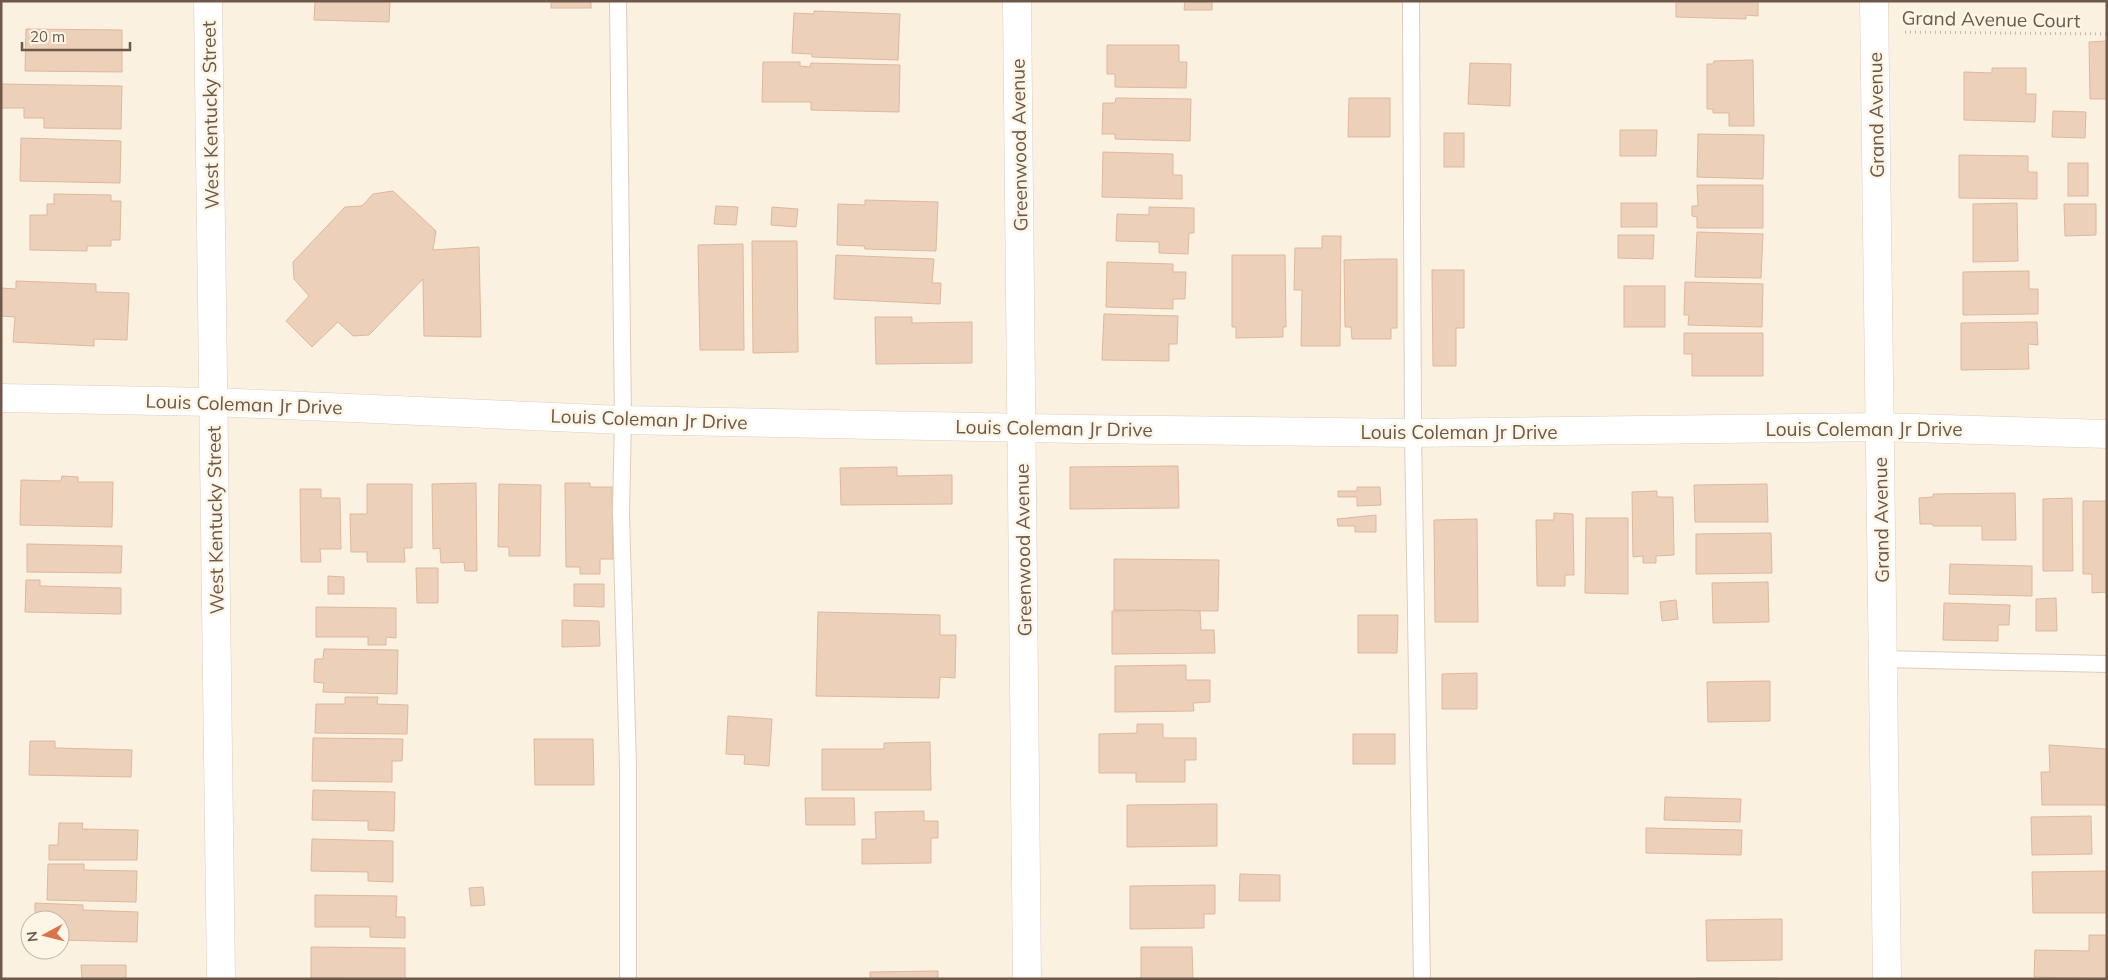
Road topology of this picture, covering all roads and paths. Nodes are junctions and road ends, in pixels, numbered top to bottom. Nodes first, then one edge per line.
1 (208, 1) edge
2 (618, 1) edge
3 (1017, 1) edge
4 (1411, 1) edge
5 (1874, 1) edge
6 (1875, 32) junction
7 (2107, 34) edge
8 (1, 398) edge
9 (213, 402) junction
10 (623, 420) junction
11 (1022, 427) junction
12 (1879, 427) junction
13 (1413, 433) junction
14 (2107, 434) edge
15 (1882, 659) junction
16 (2107, 664) edge
17 (220, 979) edge
18 (628, 979) edge
19 (1027, 979) edge
20 (1422, 979) edge
21 (1886, 979) edge

1 - 9 street, West Kentucky Street
2 - 10 lane
3 - 11 street, Greenwood Avenue
4 - 13 lane
5 - 6 street, Grand Avenue
6 - 7 path, Grand Avenue Court
6 - 12 street, Grand Avenue
8 - 9 street, Louis Coleman Jr Drive
9 - 10 street, Louis Coleman Jr Drive
9 - 17 street, West Kentucky Street
10 - 11 street, Louis Coleman Jr Drive
10 - 18 lane
11 - 13 street, Louis Coleman Jr Drive
11 - 19 street, Greenwood Avenue
12 - 13 street, Louis Coleman Jr Drive
12 - 14 street, Louis Coleman Jr Drive
12 - 15 street, Grand Avenue
13 - 20 lane
15 - 16 lane
15 - 21 street, Grand Avenue

